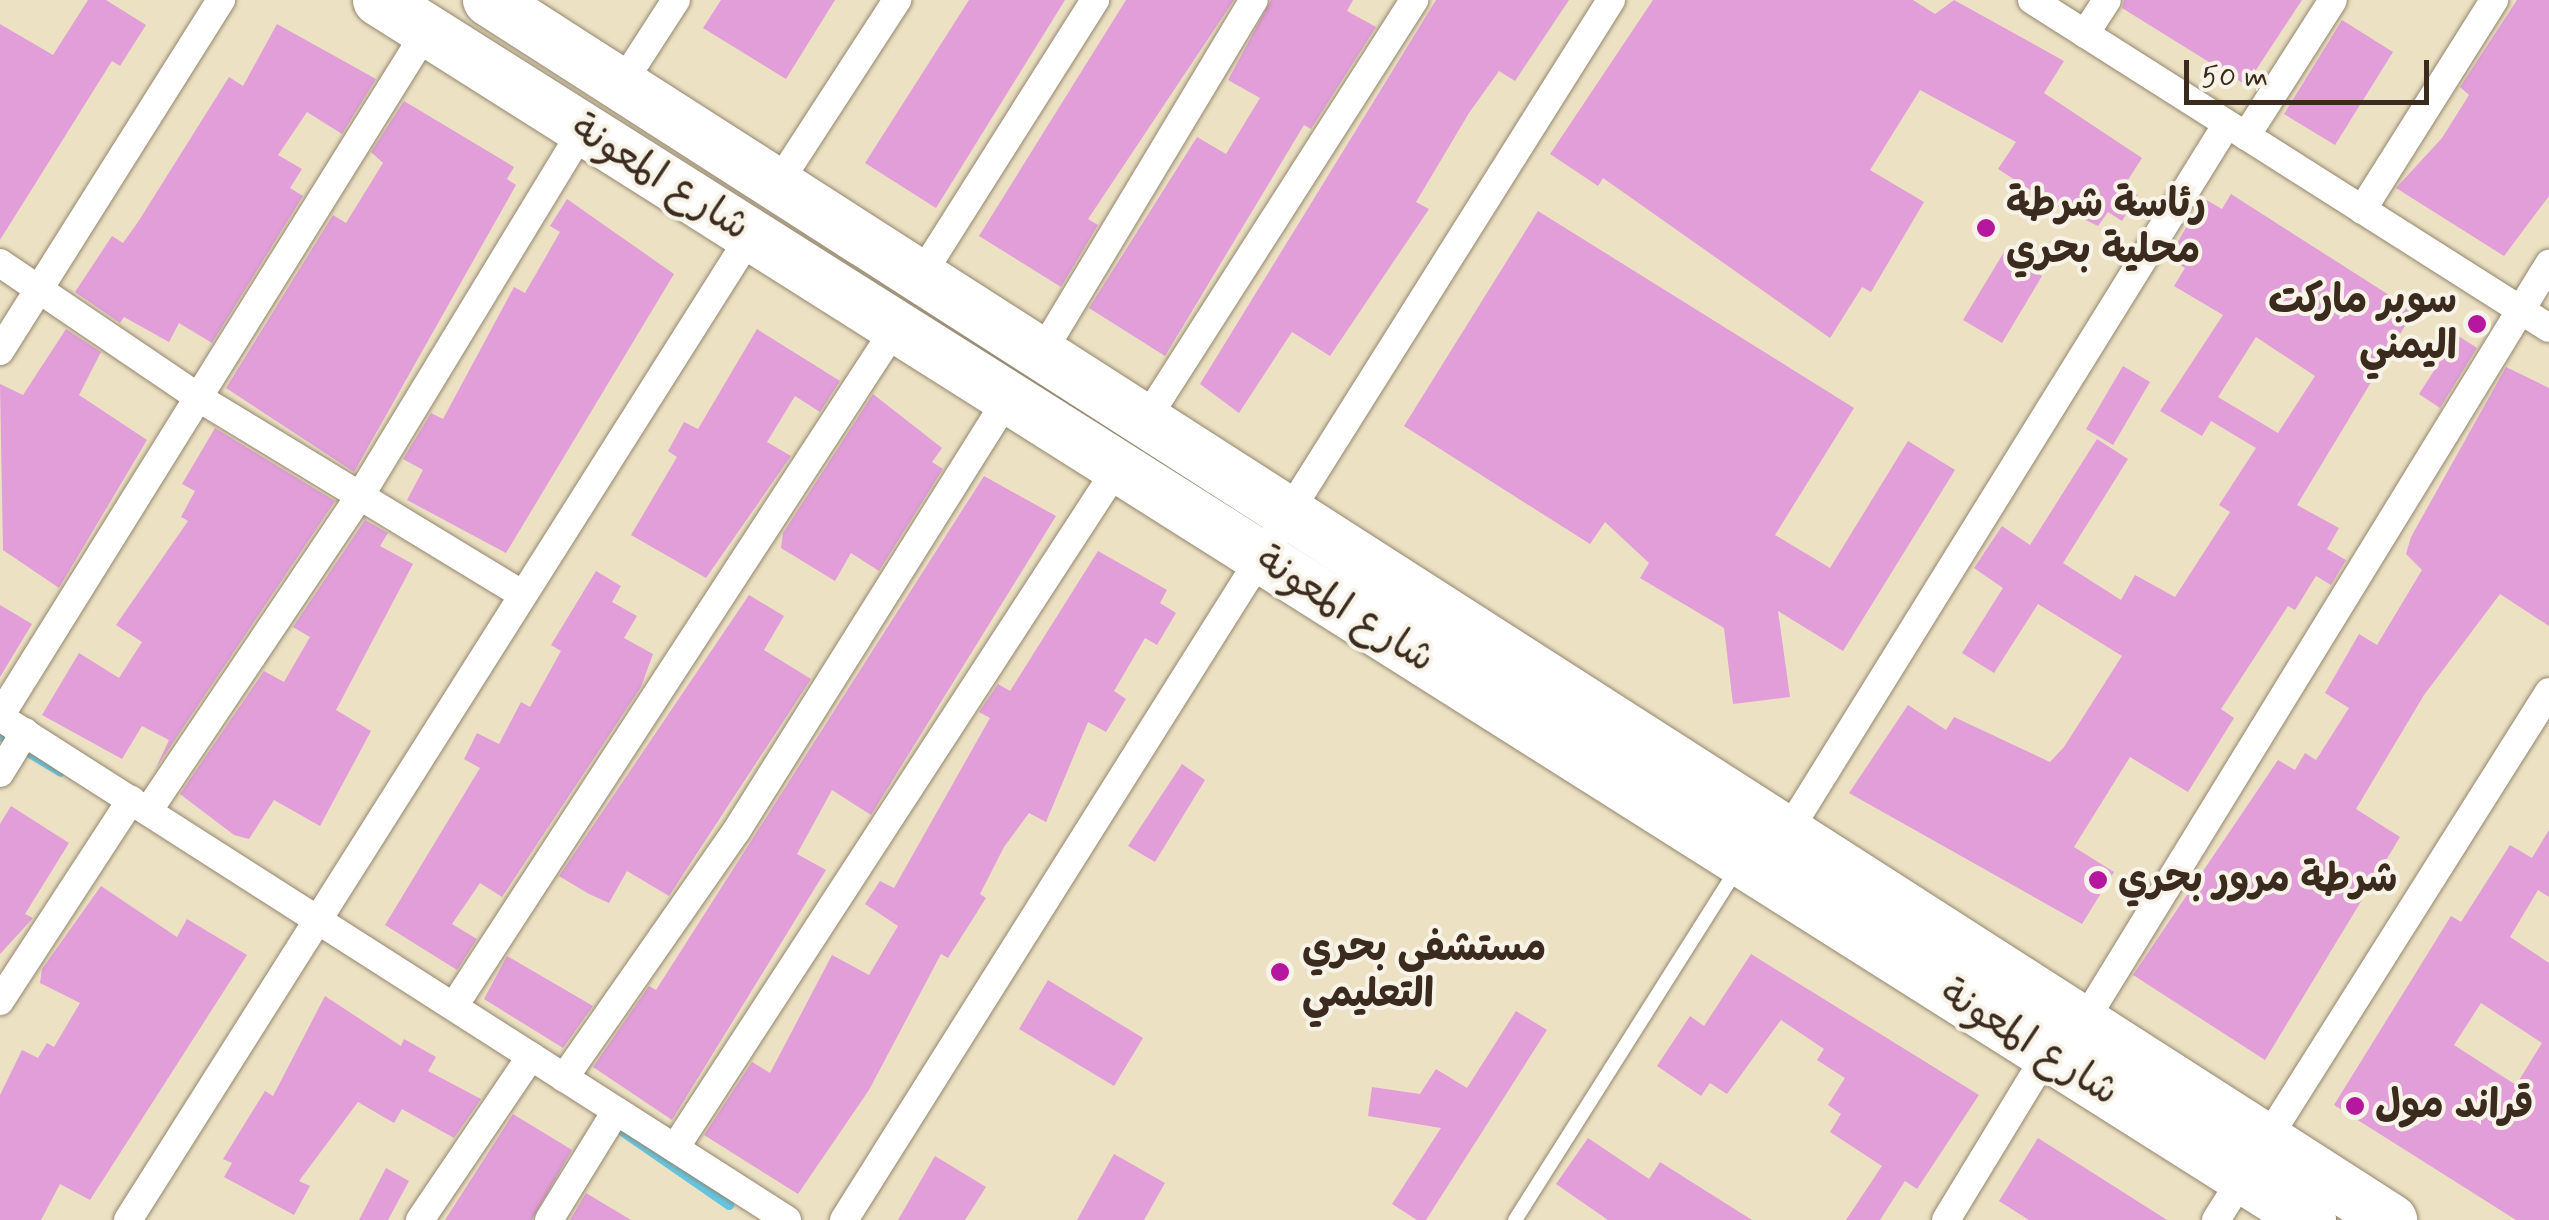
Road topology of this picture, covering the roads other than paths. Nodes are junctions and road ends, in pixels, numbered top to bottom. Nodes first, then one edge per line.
1 (221, 0) edge
2 (379, 0) edge
3 (489, 0) edge
4 (676, 0) edge
5 (898, 0) edge
6 (1095, 0) edge
7 (1254, 0) edge
8 (1414, 0) edge
9 (1610, 0) edge
10 (2032, 0) edge
11 (2107, 0) edge
12 (2333, 0) edge
13 (2494, 0) edge
14 (427, 30) junction
15 (2086, 34) junction
16 (622, 85) junction
17 (583, 130) junction
18 (2237, 130) junction
19 (777, 185) junction
20 (2362, 210) junction
21 (751, 235) junction
22 (0, 263) edge
23 (2549, 264) edge
24 (920, 277) junction
25 (40, 289) junction
26 (2521, 310) junction
27 (896, 327) junction
28 (2549, 328) edge
29 (0, 351) edge
30 (1041, 354) junction
31 (1008, 398) junction
32 (204, 401) junction
33 (1145, 421) junction
34 (1118, 467) junction
35 (360, 496) junction
36 (1289, 513) junction
37 (1261, 558) junction
38 (523, 595) junction
39 (2549, 692) edge
40 (0, 716) edge
41 (26, 732) junction
42 (0, 773) edge
43 (139, 806) junction
44 (1787, 833) junction
45 (1742, 861) junction
46 (318, 920) junction
47 (0, 1002) edge
48 (454, 1006) junction
49 (2065, 1038) junction
50 (530, 1056) junction
51 (564, 1078) junction
52 (616, 1110) junction
53 (675, 1148) junction
54 (2242, 1179) edge
55 (128, 1220) edge
56 (420, 1220) edge
57 (548, 1220) edge
58 (787, 1220) edge
59 (844, 1220) edge
60 (1515, 1220) edge
61 (1946, 1220) edge
62 (2310, 1220) edge
63 (2391, 1220) edge

1 - 25 street
2 - 14 highway, شارع المعونة
3 - 16 highway, شارع المعونة
4 - 16 street
5 - 19 street
6 - 24 street
7 - 30 street
8 - 33 street
9 - 36 street
10 - 15 street
11 - 15 street
12 - 18 street
13 - 20 street
14 - 17 highway, شارع المعونة
14 - 32 street
15 - 18 street
16 - 19 highway, شارع المعونة
17 - 21 highway, شارع المعونة
17 - 35 street
18 - 20 street
18 - 44 street
19 - 24 highway, شارع المعونة
20 - 26 street
21 - 27 highway, شارع المعونة
21 - 38 street
22 - 25 street
23 - 26 street
24 - 30 highway, شارع المعونة
25 - 29 street
25 - 32 street
26 - 28 street
26 - 49 street
27 - 31 highway, شارع المعونة
27 - 48 street
30 - 33 highway, شارع المعونة
31 - 34 highway, شارع المعونة
31 - 51 street
32 - 35 street
32 - 40 street
33 - 36 highway, شارع المعونة
34 - 37 highway, شارع المعونة
34 - 53 street
35 - 38 street
35 - 43 street
36 - 37 street
36 - 44 highway, شارع المعونة
37 - 45 highway, شارع المعونة
37 - 59 street
38 - 46 street
39 - 54 street
40 - 41 street
41 - 42 street
41 - 43 street
43 - 46 street
43 - 47 street
44 - 49 highway, شارع المعونة
45 - 49 highway, شارع المعونة
45 - 60 lane
46 - 48 street
46 - 55 street
48 - 50 street
49 - 54 highway, شارع المعونة
49 - 61 street
50 - 51 street
50 - 56 street
51 - 52 street
52 - 53 street
52 - 57 street
53 - 58 street
54 - 62 highway, شارع المعونة
54 - 63 highway, شارع المعونة

